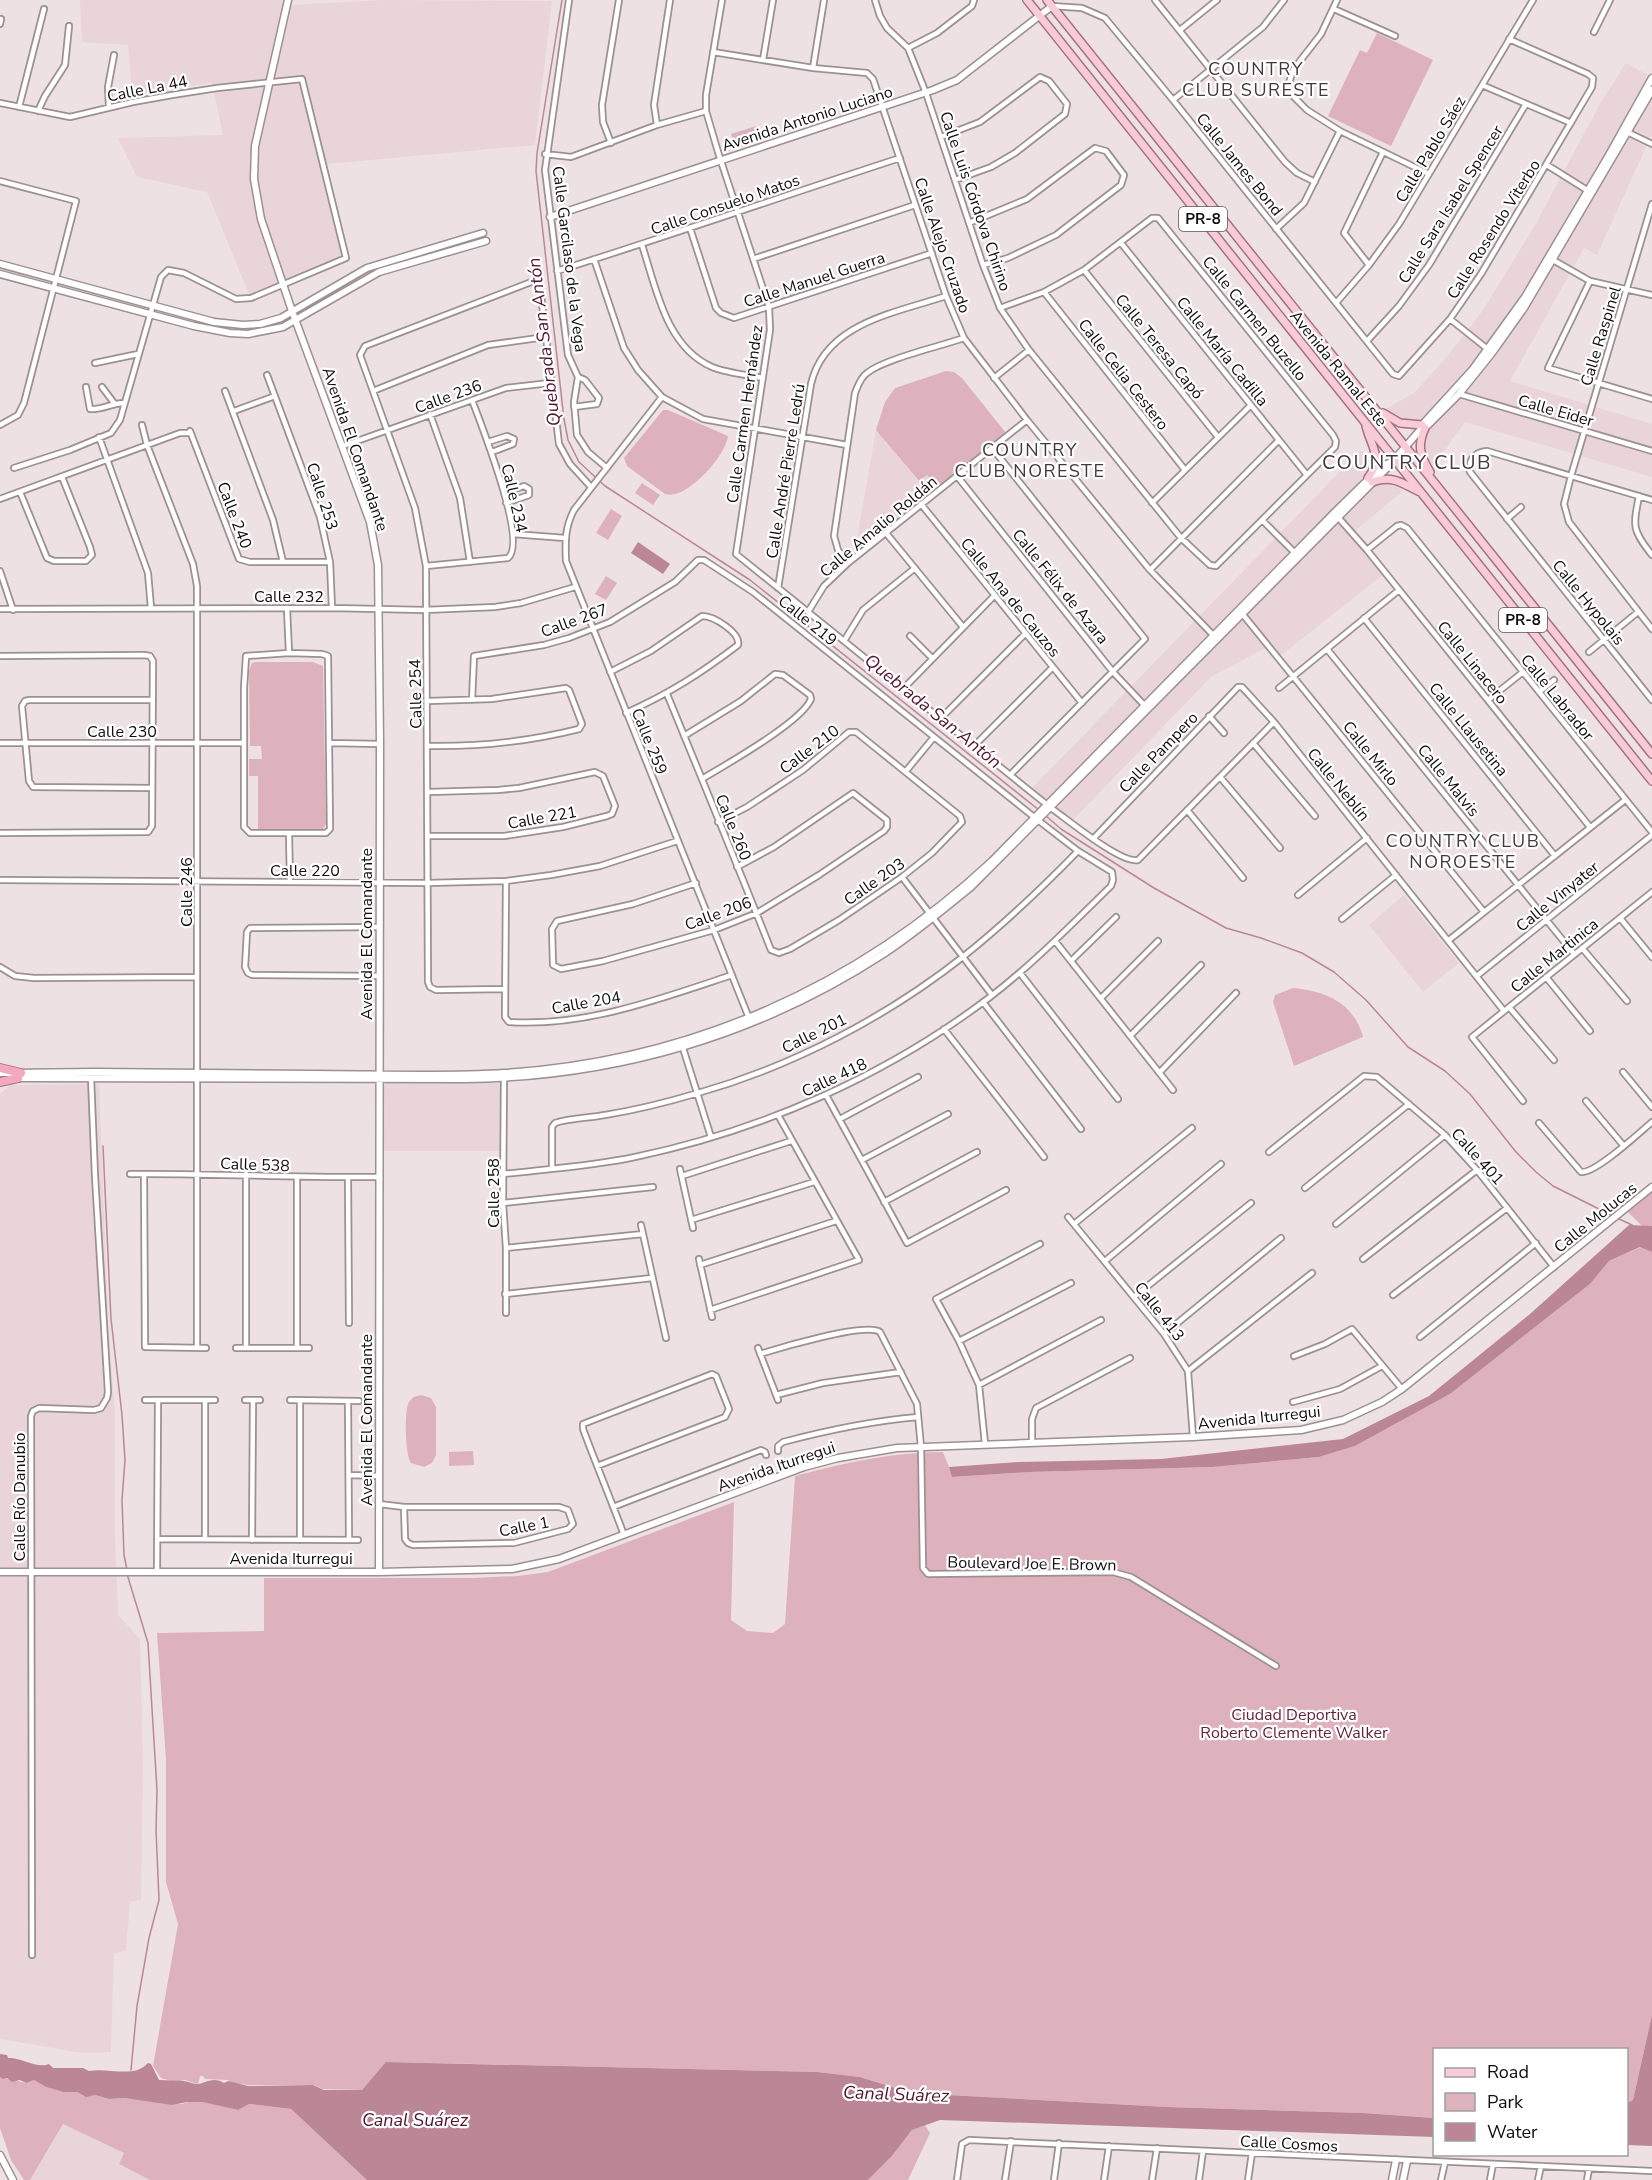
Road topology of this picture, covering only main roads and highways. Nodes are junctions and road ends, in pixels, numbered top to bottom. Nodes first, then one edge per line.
1 (1027, 0) edge
2 (1050, 3) edge
3 (1375, 408) junction
4 (1366, 423) junction
5 (1438, 487) junction
6 (1422, 494) junction
7 (1652, 754) edge
8 (1652, 781) edge
9 (0, 1068) edge
10 (0, 1080) edge

1 - 4 main road, Avenida Ramal Este / PR-8
2 - 3 main road, Avenida Ramal Este / PR-8
3 - 5 main road, Avenida Ramal Este / PR-8
3 - 5 main road
4 - 6 main road, Avenida Ramal Este / PR-8
4 - 6 main road
5 - 7 main road, Avenida Ramal Este / PR-8
6 - 8 main road, Avenida Ramal Este / PR-8
9 - 10 highway

